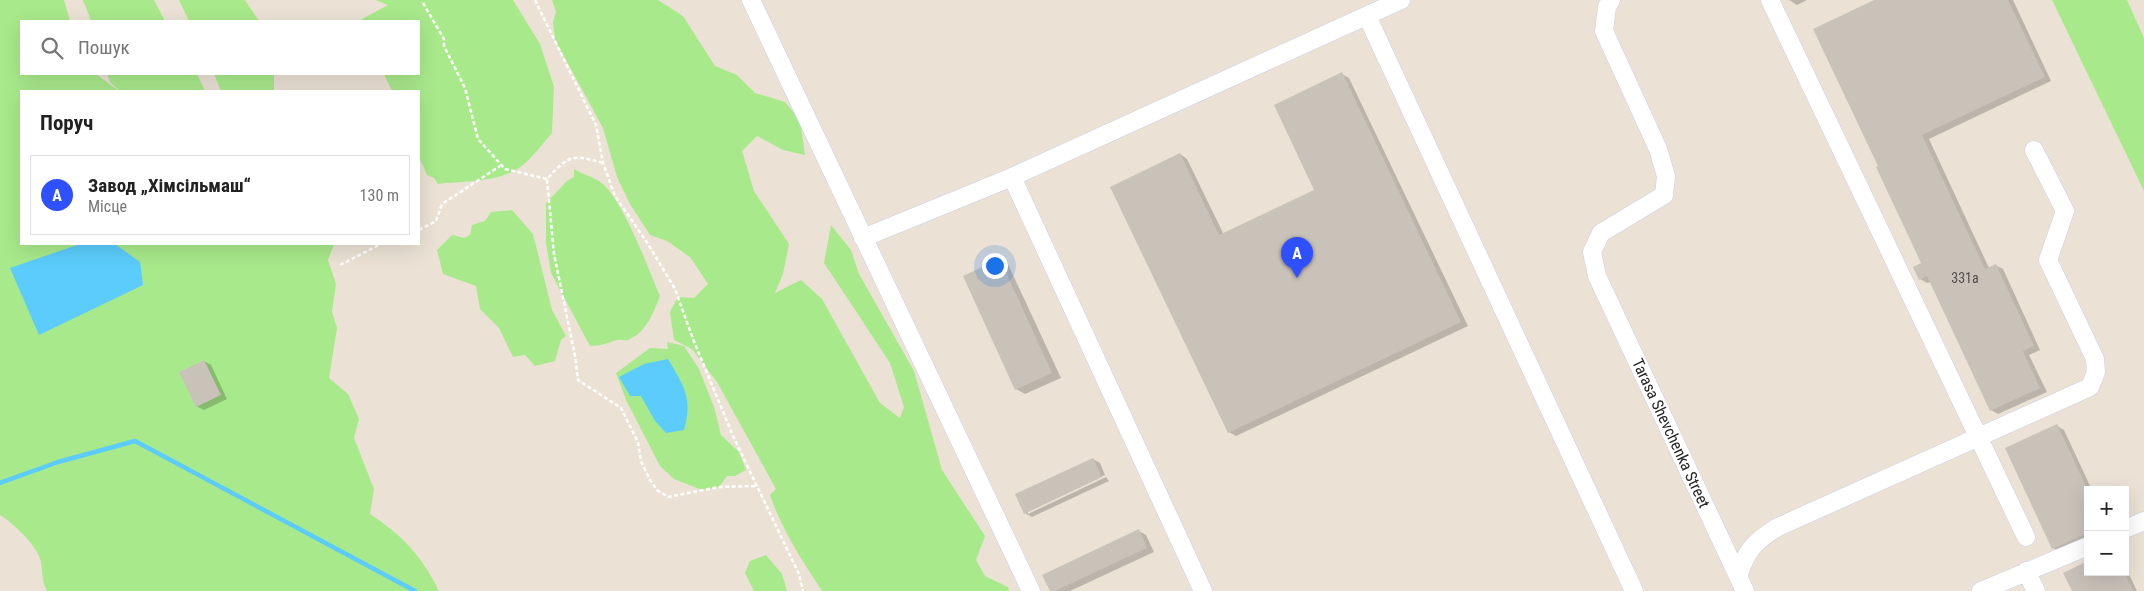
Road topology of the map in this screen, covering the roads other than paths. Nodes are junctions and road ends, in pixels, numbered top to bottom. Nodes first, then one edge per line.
1 (751, 0) edge
2 (1402, 0) edge
3 (1611, 0) edge
4 (1770, 0) edge
5 (1367, 16) junction
6 (2034, 150) dead end
7 (1012, 176) junction
8 (863, 238) junction
9 (1978, 437) junction
10 (2144, 521) edge
11 (2129, 527) edge
12 (2026, 538) dead end
13 (2084, 548) edge
14 (2026, 571) junction
15 (1742, 584) edge
16 (1031, 591) edge
17 (1203, 591) edge
18 (1634, 591) edge
19 (1981, 591) edge
20 (2036, 591) edge

1 - 8 lane
2 - 5 lane
3 - 15 lane, Tarasa Shevchenka Street
4 - 9 lane
5 - 7 lane
5 - 18 lane
6 - 9 lane
7 - 8 lane
7 - 17 lane
8 - 16 lane
9 - 12 lane
9 - 15 lane
10 - 11 lane
13 - 14 lane
14 - 19 lane
14 - 20 lane

